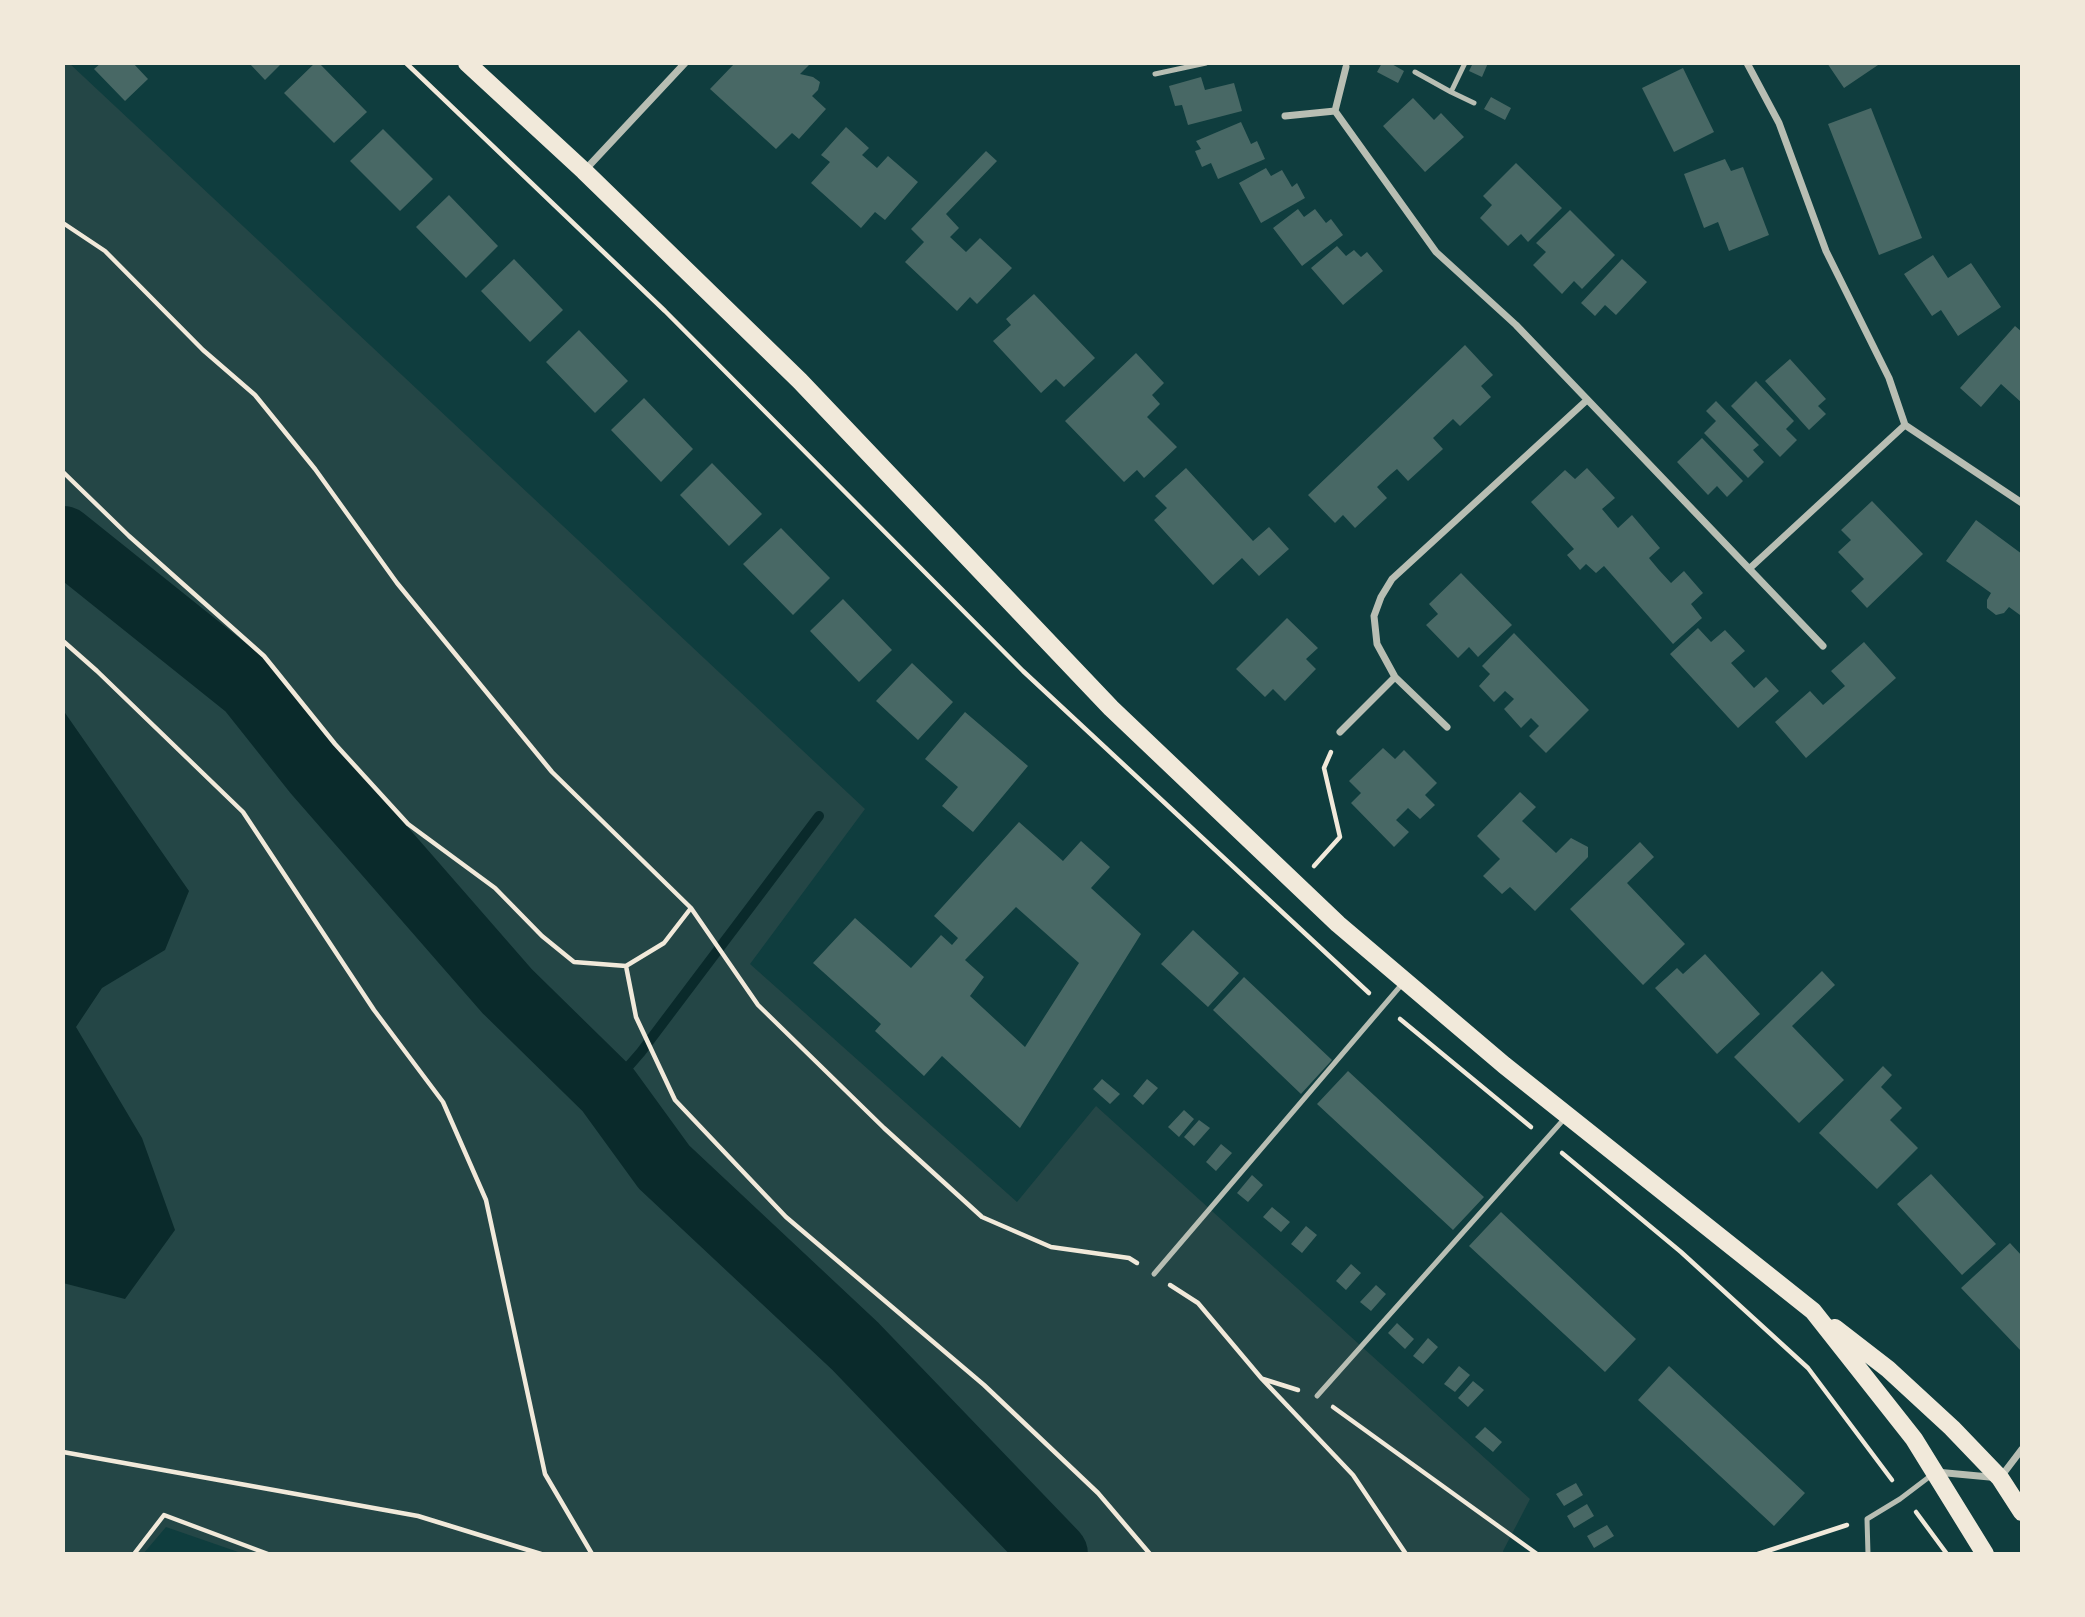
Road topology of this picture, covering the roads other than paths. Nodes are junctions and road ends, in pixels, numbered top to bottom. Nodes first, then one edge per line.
1 (467, 63) edge
2 (685, 63) edge
3 (1206, 63) edge
4 (1465, 63) edge
5 (1747, 63) edge
6 (1346, 67) dead end
7 (1415, 72) dead end
8 (1155, 74) dead end
9 (1451, 92) junction
10 (1474, 103) dead end
11 (1335, 111) junction
12 (1285, 116) dead end
13 (584, 171) junction
14 (1587, 400) junction
15 (1905, 425) junction
16 (2022, 503) edge
17 (1749, 569) junction
18 (1823, 646) dead end
19 (1395, 677) junction
20 (1447, 727) dead end
21 (1340, 732) road end
22 (1405, 981) junction
23 (1567, 1115) junction
24 (1154, 1274) road end
25 (1813, 1311) junction
26 (1317, 1396) road end
27 (2022, 1449) edge
28 (1935, 1472) junction
29 (2000, 1478) junction
30 (2022, 1512) edge
31 (1868, 1554) edge
32 (1985, 1554) edge

1 - 13 main road
2 - 13 street
3 - 8 lane
4 - 9 lane
5 - 15 street
6 - 11 street
7 - 9 lane
9 - 10 lane
11 - 12 street
11 - 14 street
13 - 22 main road
14 - 17 street
14 - 19 street
15 - 16 street
15 - 17 street
17 - 18 street
19 - 20 street
19 - 21 street
22 - 23 main road
22 - 24 lane
23 - 25 main road
23 - 26 lane
25 - 28 main road
25 - 29 main road
27 - 29 street
28 - 29 street
28 - 31 lane
28 - 32 main road
29 - 30 main road

